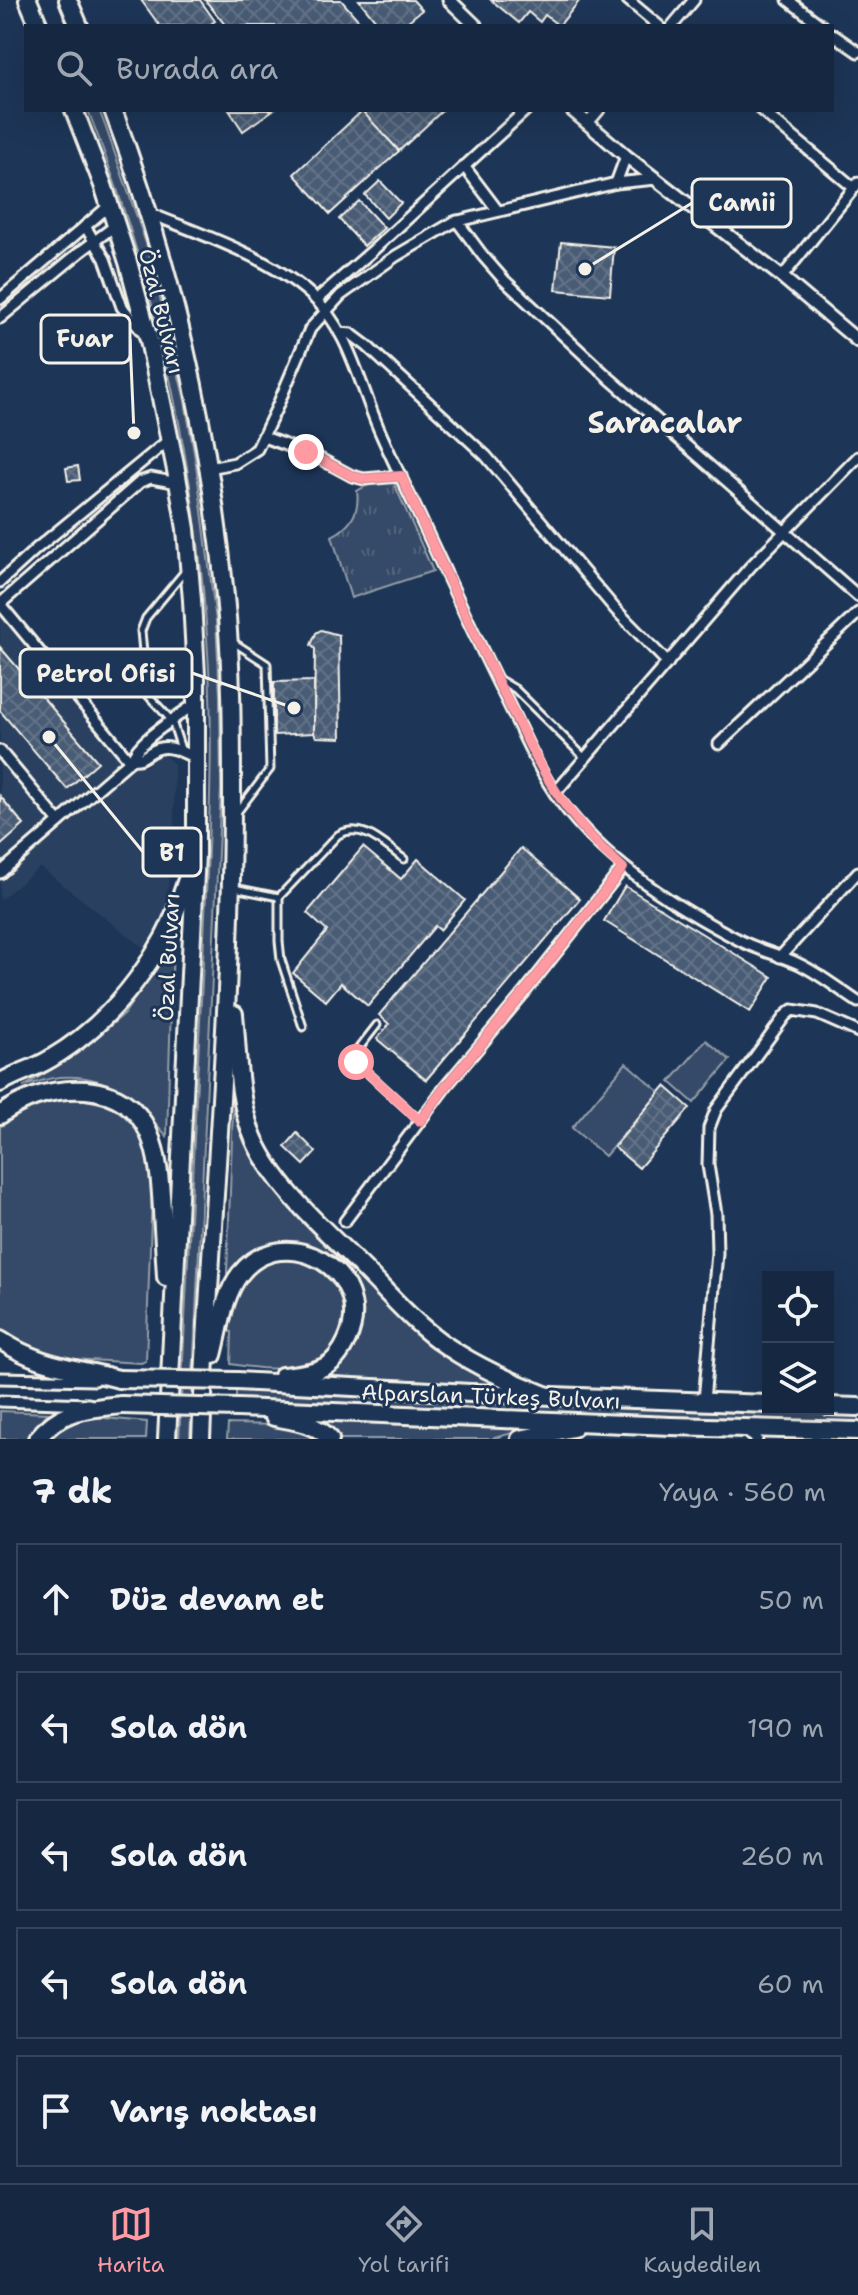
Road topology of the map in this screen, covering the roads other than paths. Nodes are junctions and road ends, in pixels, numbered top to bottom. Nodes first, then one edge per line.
1 (28, 0) edge
2 (68, 0) edge
3 (449, 0) edge
4 (628, 0) edge
5 (694, 0) edge
6 (788, 0) edge
7 (38, 24) edge
8 (78, 24) edge
9 (474, 24) edge
10 (657, 24) edge
11 (674, 24) edge
12 (819, 24) edge
13 (834, 35) edge
14 (858, 52) edge
15 (75, 112) edge
16 (114, 112) edge
17 (524, 112) edge
18 (574, 112) edge
19 (597, 112) edge
20 (764, 112) edge
21 (588, 123) junction
22 (626, 156) junction
23 (464, 166) junction
24 (656, 179) junction
25 (616, 183) junction
26 (856, 185) edge
27 (110, 205) junction
28 (498, 211) junction
29 (148, 213) junction
30 (457, 221) junction
31 (116, 225) junction
32 (85, 226) junction
33 (93, 242) junction
34 (782, 277) junction
35 (0, 299) edge
36 (316, 300) junction
37 (325, 311) junction
38 (0, 318) edge
39 (340, 333) junction
40 (149, 340) junction
41 (858, 341) edge
42 (264, 437) junction
43 (170, 439) junction
44 (858, 457) edge
45 (209, 468) junction
46 (401, 476) junction
47 (178, 483) junction
48 (784, 531) junction
49 (189, 567) junction
50 (0, 582) edge
51 (858, 596) edge
52 (0, 604) edge
53 (858, 613) edge
54 (228, 639) junction
55 (668, 663) junction
56 (495, 677) junction
57 (196, 703) junction
58 (172, 721) junction
59 (719, 744) dead end
60 (0, 751) edge
61 (189, 755) junction
62 (585, 758) junction
63 (131, 760) junction
64 (555, 793) junction
65 (232, 817) junction
66 (59, 822) junction
67 (196, 854) junction
68 (404, 859) dead end
69 (623, 868) junction
70 (858, 872) edge
71 (0, 873) edge
72 (230, 888) junction
73 (279, 897) junction
74 (780, 957) junction
75 (229, 966) junction
76 (858, 1002) edge
77 (377, 1025) dead end
78 (303, 1027) dead end
79 (858, 1032) edge
80 (0, 1083) edge
81 (0, 1115) edge
82 (420, 1121) junction
83 (345, 1221) dead end
84 (0, 1340) edge
85 (170, 1364) junction
86 (0, 1378) edge
87 (119, 1379) junction
88 (237, 1381) junction
89 (203, 1389) junction
90 (545, 1395) junction
91 (0, 1401) edge
92 (704, 1401) junction
93 (762, 1404) edge
94 (121, 1405) junction
95 (834, 1406) edge
96 (858, 1407) edge
97 (238, 1408) junction
98 (606, 1423) junction
99 (739, 1427) junction
100 (858, 1431) edge
101 (694, 1433) edge
102 (37, 1439) edge
103 (156, 1439) edge
104 (167, 1439) edge
105 (201, 1439) edge
106 (209, 1439) edge
107 (330, 1439) edge
108 (520, 1439) edge
109 (757, 1439) edge

1 - 7 highway
2 - 8 highway
3 - 9 street
4 - 10 street
5 - 11 street
6 - 12 street
13 - 14 street
15 - 27 highway, Özal Bulvarı
16 - 29 highway, Özal Bulvarı
17 - 23 street
18 - 21 street
19 - 21 street
20 - 26 street
21 - 22 street
22 - 24 street
22 - 25 street
23 - 28 street
23 - 36 street
24 - 25 street
24 - 34 street
25 - 28 street
26 - 34 street
27 - 31 highway, Özal Bulvarı
27 - 32 street
28 - 30 street
29 - 36 street
29 - 45 highway, Özal Bulvarı
30 - 37 street
30 - 48 street
31 - 33 street
31 - 40 highway, Özal Bulvarı
32 - 33 street
32 - 35 street
33 - 38 street
33 - 40 street
34 - 41 street
36 - 37 street
37 - 39 street
37 - 42 street
39 - 46 street
39 - 55 street
40 - 43 highway, Özal Bulvarı
42 - 45 street
42 - 46 street
43 - 47 highway, Özal Bulvarı
43 - 50 street
44 - 48 street
45 - 54 highway, Özal Bulvarı
46 - 56 street
47 - 49 highway, Özal Bulvarı
47 - 52 street
48 - 51 street
48 - 55 street
49 - 57 highway, Özal Bulvarı
49 - 58 lane
52 - 63 street
53 - 59 street
54 - 65 highway, Özal Bulvarı
54 - 65 lane
55 - 62 street
56 - 62 lane
56 - 64 street
57 - 58 street
57 - 61 highway, Özal Bulvarı
58 - 61 lane
58 - 63 street
60 - 66 street
61 - 63 street
61 - 67 highway, Özal Bulvarı
62 - 64 street
63 - 66 street
64 - 69 street
65 - 72 highway, Özal Bulvarı
66 - 71 street
67 - 80 highway
67 - 85 highway, Özal Bulvarı
68 - 73 lane
69 - 74 street
69 - 82 street
70 - 74 street
72 - 73 lane
72 - 75 highway, Özal Bulvarı
73 - 78 lane
74 - 76 street
75 - 89 highway, Özal Bulvarı
75 - 90 highway
77 - 82 lane
79 - 92 street
81 - 85 highway
82 - 83 street
84 - 87 highway, Alparslan Türkeş Bulvarı
85 - 103 highway
85 - 104 highway, Özal Bulvarı
86 - 87 street
87 - 88 highway, Alparslan Türkeş Bulvarı, bridge
88 - 89 highway
88 - 90 highway, Alparslan Türkeş Bulvarı
89 - 105 highway, Özal Bulvarı
89 - 106 highway
90 - 92 highway, Alparslan Türkeş Bulvarı
91 - 94 street
92 - 93 highway, Alparslan Türkeş Bulvarı
94 - 97 highway, Alparslan Türkeş Bulvarı, bridge
94 - 102 highway, Alparslan Türkeş Bulvarı
95 - 96 highway
97 - 98 highway, Alparslan Türkeş Bulvarı
97 - 107 highway
98 - 101 highway, Alparslan Türkeş Bulvarı
98 - 108 highway
99 - 100 highway, Alparslan Türkeş Bulvarı
99 - 101 highway, Alparslan Türkeş Bulvarı
99 - 109 street

